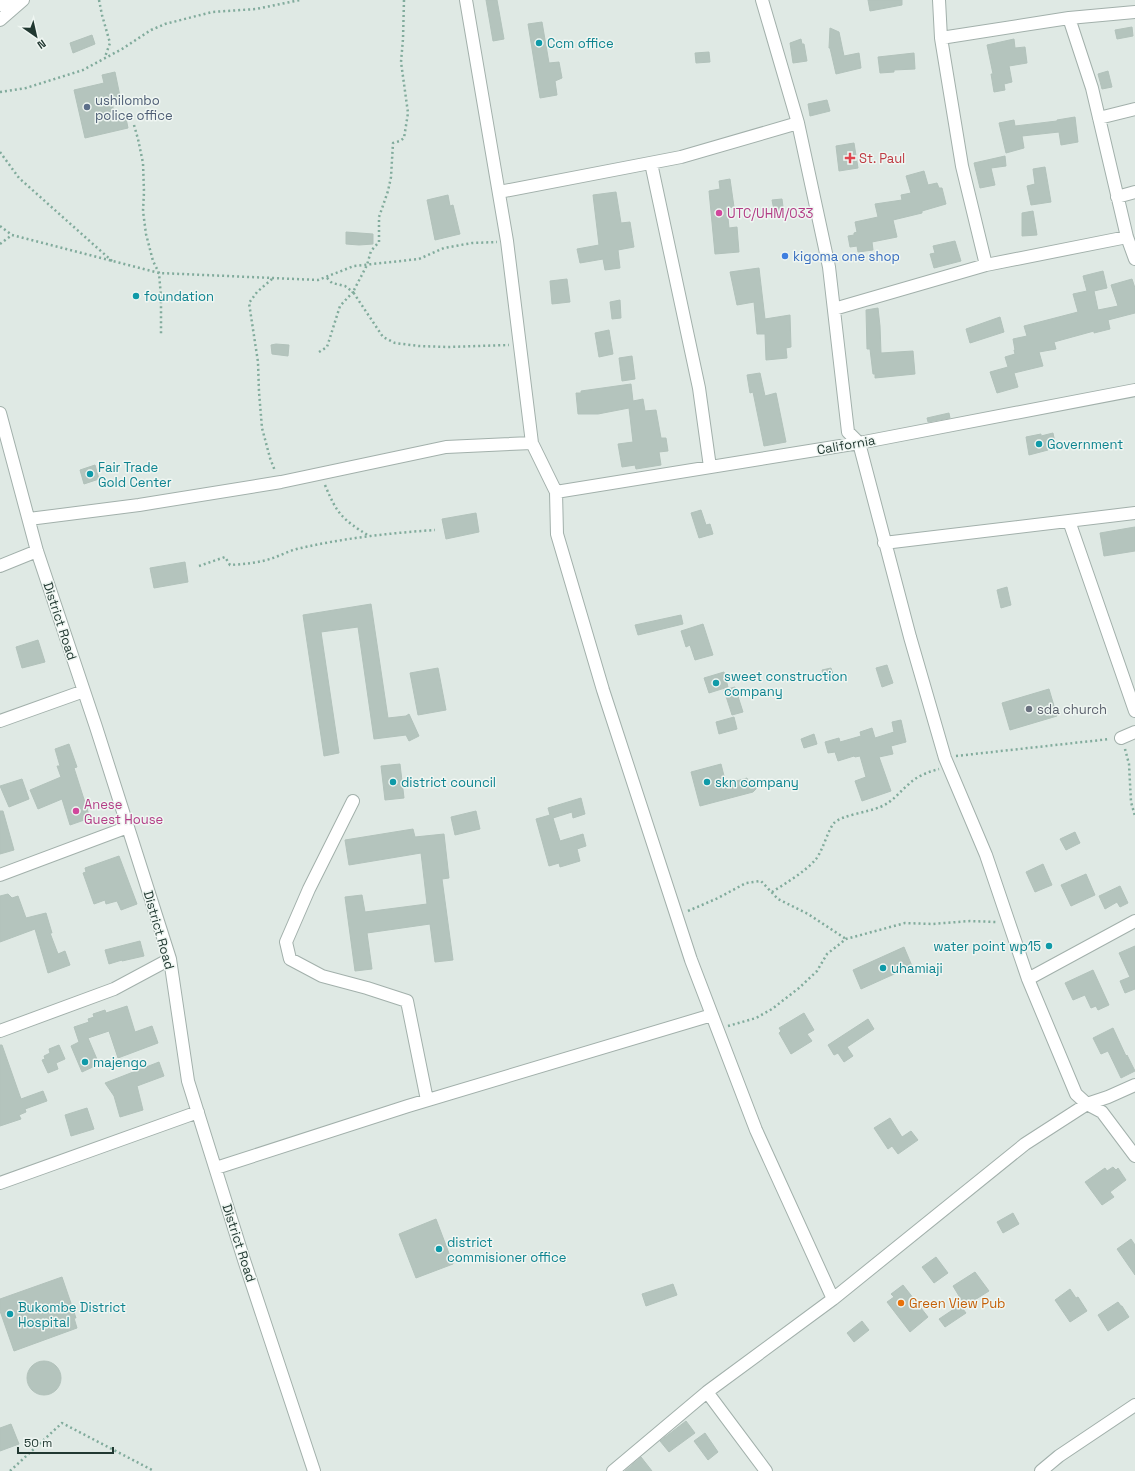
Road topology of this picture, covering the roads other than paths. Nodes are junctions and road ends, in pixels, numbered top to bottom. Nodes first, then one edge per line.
1 (19, 0) edge
2 (23, 0) edge
3 (466, 0) edge
4 (762, 0) edge
5 (939, 0) edge
6 (0, 5) edge
7 (1135, 12) edge
8 (1069, 18) junction
9 (0, 20) edge
10 (941, 38) junction
11 (1135, 109) edge
12 (1099, 118) junction
13 (798, 123) junction
14 (651, 163) junction
15 (499, 192) junction
16 (1135, 192) edge
17 (1117, 197) junction
18 (1127, 237) junction
19 (1135, 259) edge
20 (986, 265) junction
21 (834, 309) junction
22 (1135, 390) edge
23 (0, 413) edge
24 (532, 443) junction
25 (859, 443) junction
26 (710, 467) junction
27 (556, 492) junction
28 (1135, 513) edge
29 (29, 519) junction
30 (1070, 521) junction
31 (884, 543) junction
32 (37, 551) junction
33 (0, 566) edge
34 (84, 691) junction
35 (1135, 711) edge
36 (0, 721) edge
37 (1135, 732) edge
38 (1121, 738) road end
39 (353, 801) dead end
40 (128, 827) junction
41 (0, 875) edge
42 (1135, 921) edge
43 (170, 959) junction
44 (1028, 979) junction
45 (712, 1015) junction
46 (0, 1031) edge
47 (1135, 1085) edge
48 (427, 1100) junction
49 (1087, 1104) junction
50 (198, 1112) junction
51 (1135, 1156) edge
52 (216, 1168) junction
53 (0, 1183) edge
54 (833, 1299) junction
55 (707, 1392) junction
56 (1135, 1404) edge
57 (314, 1471) edge
58 (613, 1471) edge
59 (766, 1471) edge
60 (1041, 1471) edge

1 - 6 street
2 - 9 street
3 - 15 street
4 - 13 street
5 - 10 street
7 - 8 street
8 - 10 street
8 - 12 street
10 - 20 street
11 - 12 street
12 - 17 street
13 - 14 street
13 - 21 street
14 - 15 street
14 - 26 street
15 - 24 street
16 - 17 street
17 - 18 street
18 - 19 street
18 - 20 street
20 - 21 street
21 - 25 street
22 - 25 street, California
23 - 29 street, District Road
24 - 27 street
24 - 29 street
25 - 26 street, California
25 - 31 street
26 - 27 street, California
27 - 45 street
28 - 30 street
29 - 32 street, District Road
30 - 31 street
30 - 35 street
31 - 44 street
32 - 33 street
32 - 34 street, District Road
34 - 36 street
34 - 40 street, District Road
37 - 38 street
39 - 48 street
40 - 41 street
40 - 43 street, District Road
42 - 44 street
43 - 46 street
43 - 50 street, District Road
44 - 49 street
45 - 48 street
45 - 54 street
47 - 49 street
48 - 52 street
49 - 51 street
49 - 54 street
50 - 52 street, District Road
50 - 53 street
52 - 57 street, District Road
54 - 55 street
55 - 58 street
55 - 59 street
56 - 60 street

